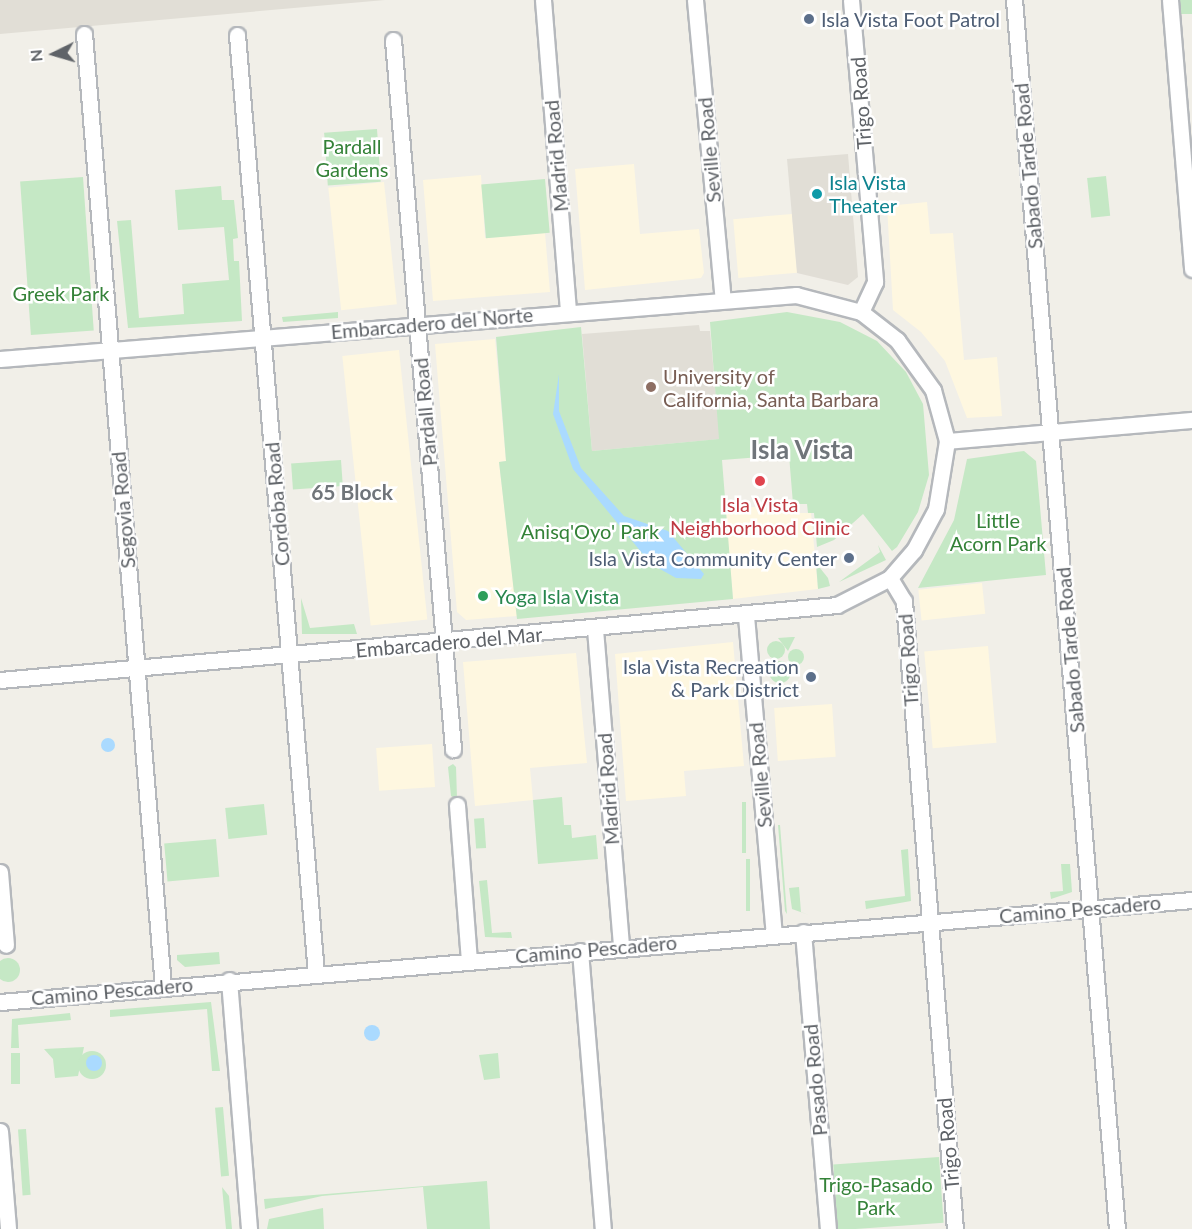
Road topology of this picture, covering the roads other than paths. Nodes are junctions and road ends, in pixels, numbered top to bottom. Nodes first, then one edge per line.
1 (543, 0) edge
2 (695, 0) edge
3 (851, 0) edge
4 (1014, 0) edge
5 (1170, 0) edge
6 (84, 34) dead end
7 (237, 35) dead end
8 (393, 40) dead end
9 (1192, 268) edge
10 (723, 300) junction
11 (568, 312) junction
12 (861, 312) junction
13 (417, 325) junction
14 (263, 337) junction
15 (110, 349) junction
16 (0, 359) edge
17 (1192, 420) edge
18 (1050, 433) junction
19 (947, 441) junction
20 (890, 578) junction
21 (746, 616) junction
22 (594, 629) junction
23 (444, 642) junction
24 (290, 655) junction
25 (136, 668) junction
26 (0, 680) edge
27 (453, 748) dead end
28 (457, 805) dead end
29 (0, 872) edge
30 (1192, 900) edge
31 (1091, 908) junction
32 (930, 921) junction
33 (803, 932) junction
34 (774, 934) junction
35 (6, 945) dead end
36 (621, 948) junction
37 (580, 951) junction
38 (469, 960) junction
39 (316, 973) junction
40 (229, 980) junction
41 (163, 986) junction
42 (0, 1002) edge
43 (0, 1131) edge
44 (8, 1229) edge
45 (249, 1229) edge
46 (603, 1229) edge
47 (828, 1229) edge
48 (955, 1229) edge
49 (1117, 1229) edge

1 - 11 street, Madrid Road
2 - 10 street, Seville Road
3 - 12 street, Trigo Road
4 - 18 street, Sabado Tarde Road
5 - 9 street
6 - 15 street, Segovia Road
7 - 14 street, Cordoba Road
8 - 13 street, Pardall Road
10 - 11 street, Embarcadero del Norte
10 - 12 street, Embarcadero del Norte
11 - 13 street, Embarcadero del Norte
12 - 19 street
13 - 14 street, Embarcadero del Norte
13 - 23 street, Pardall Road
14 - 15 street, Embarcadero del Norte
14 - 24 street, Cordoba Road
15 - 16 street, Embarcadero del Norte
15 - 25 street, Segovia Road
17 - 18 street
18 - 19 street
18 - 31 street, Sabado Tarde Road
19 - 20 street
20 - 21 street, Embarcadero del Mar
20 - 32 street, Trigo Road
21 - 22 street, Embarcadero del Mar
21 - 34 street, Seville Road
22 - 23 street, Embarcadero del Mar
22 - 36 street, Madrid Road
23 - 24 street, Embarcadero del Mar
23 - 27 street, Pardall Road
24 - 25 street, Embarcadero del Mar
24 - 39 street, Cordoba Road
25 - 26 street, Embarcadero del Mar
25 - 41 street, Segovia Road
28 - 38 street
29 - 35 street
30 - 31 street, Camino Pescadero
31 - 32 street, Camino Pescadero
31 - 49 street, Sabado Tarde Road
32 - 33 street, Camino Pescadero
32 - 48 street, Trigo Road
33 - 34 street, Camino Pescadero
33 - 47 street, Pasado Road
34 - 36 street, Camino Pescadero
36 - 37 street, Camino Pescadero
37 - 38 street, Camino Pescadero
37 - 46 street
38 - 39 street, Camino Pescadero
39 - 40 street, Camino Pescadero
40 - 41 street, Camino Pescadero
40 - 45 street
41 - 42 street, Camino Pescadero
43 - 44 street

